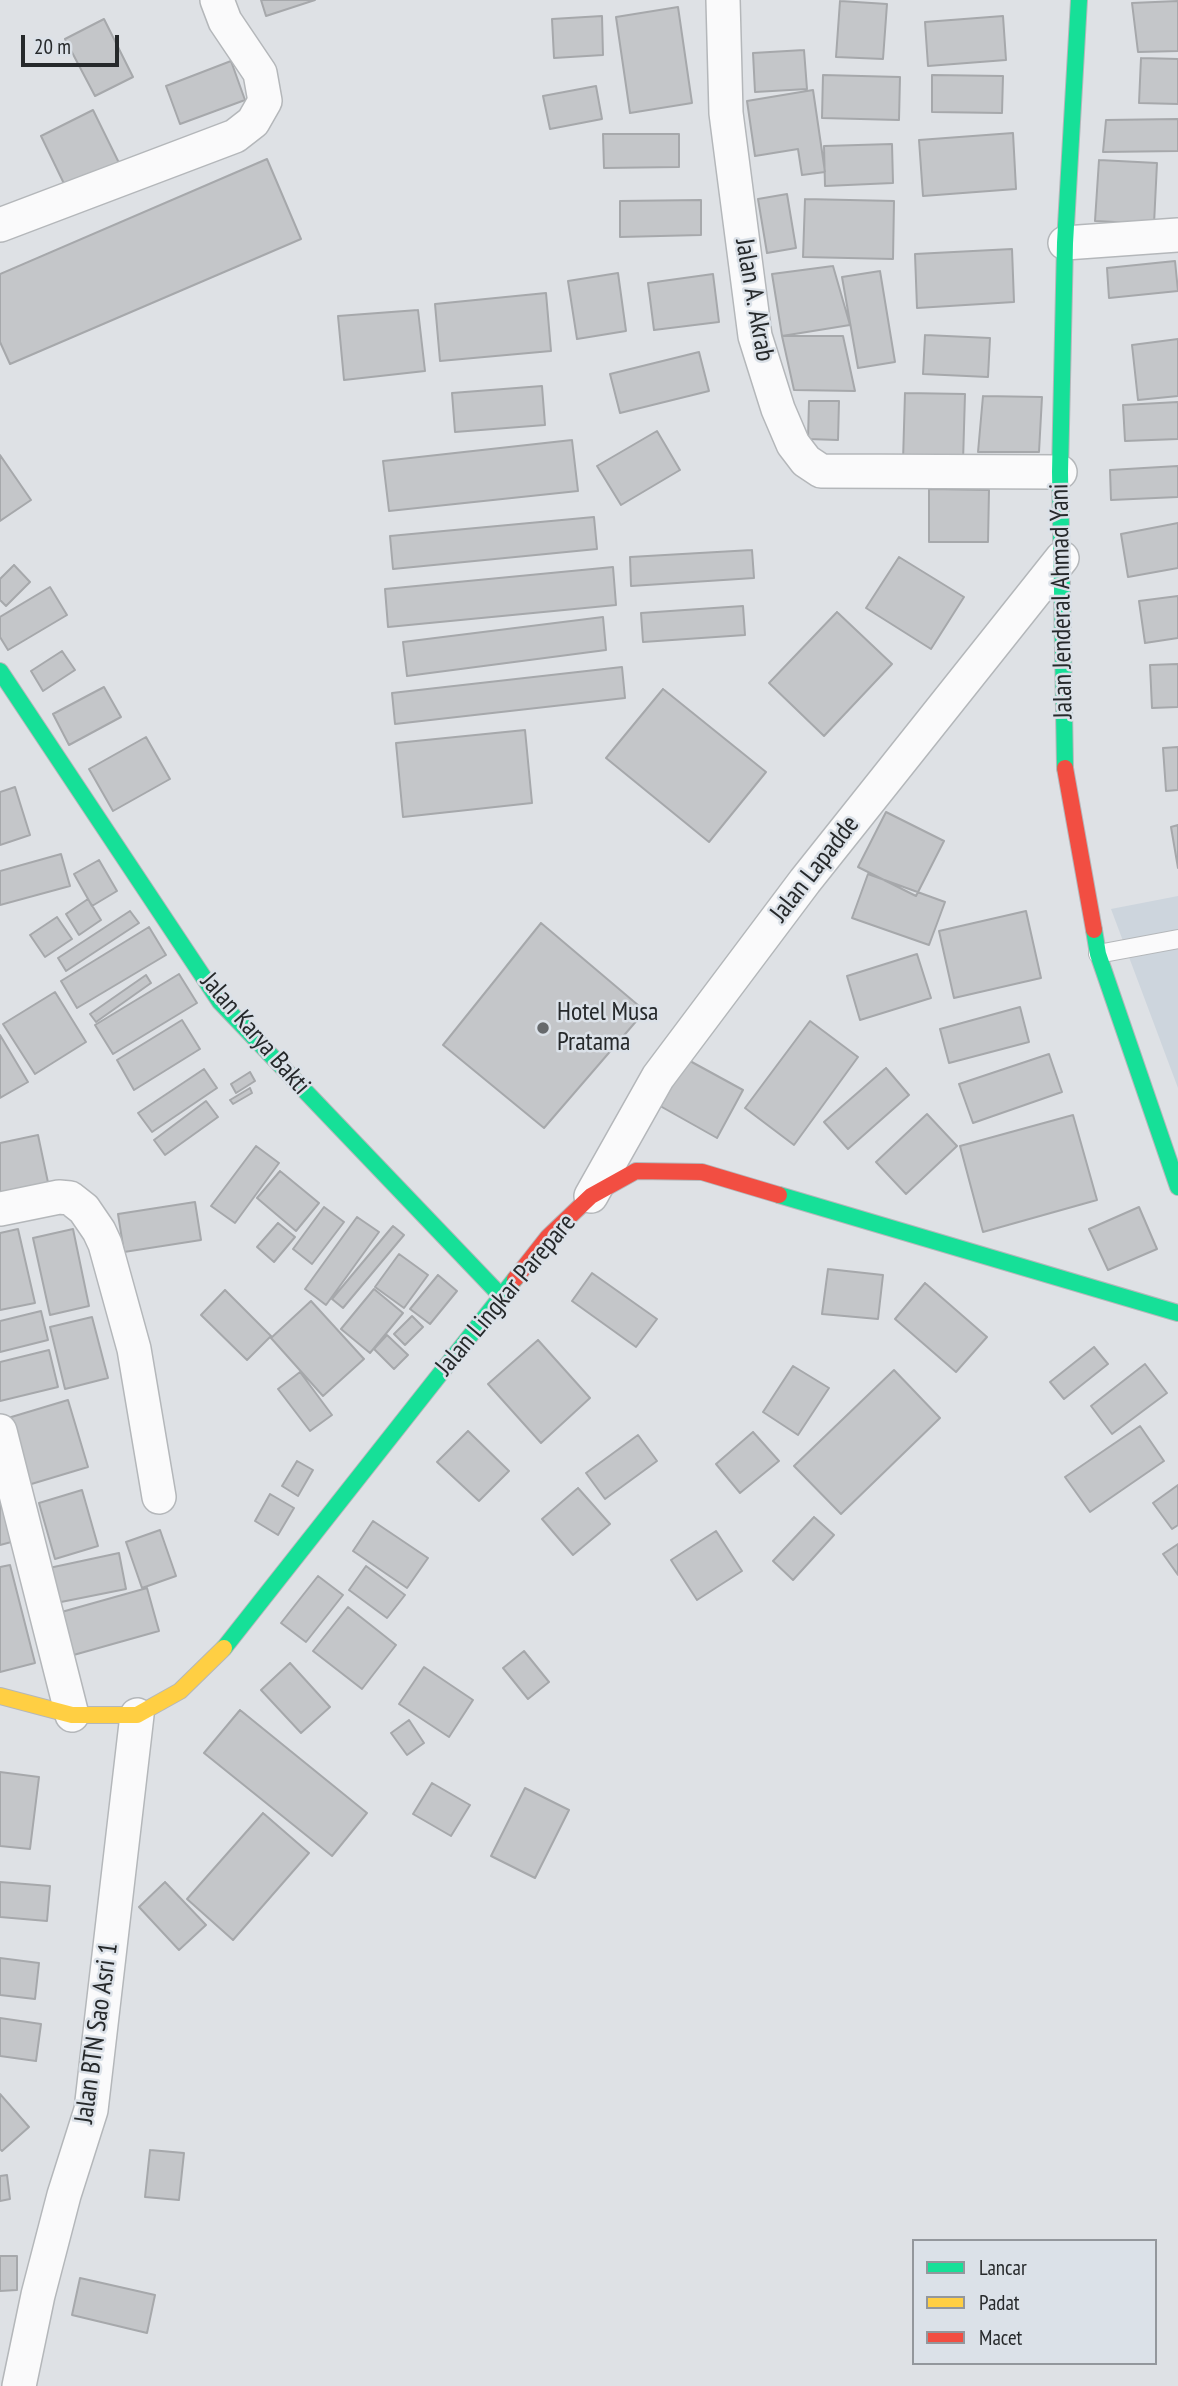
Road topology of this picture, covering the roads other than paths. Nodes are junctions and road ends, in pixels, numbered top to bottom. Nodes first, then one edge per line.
1 (217, 0) edge
2 (723, 0) edge
3 (1079, 0) edge
4 (0, 225) edge
5 (1178, 235) edge
6 (1065, 243) junction
7 (1060, 472) junction
8 (1062, 558) junction
9 (0, 671) edge
10 (1178, 939) edge
11 (1098, 954) junction
12 (1178, 1187) edge
13 (591, 1196) junction
14 (0, 1209) edge
15 (501, 1296) junction
16 (1178, 1313) edge
17 (0, 1431) edge
18 (159, 1497) dead end
19 (0, 1696) edge
20 (72, 1715) junction
21 (137, 1715) junction
22 (19, 2386) edge

1 - 4 street
2 - 7 street, Jalan A. Akrab
3 - 6 main road, Jalan Jenderal Ahmad Yani
5 - 6 street
6 - 7 main road, Jalan Jenderal Ahmad Yani
7 - 8 main road, Jalan Jenderal Ahmad Yani
8 - 11 main road, Jalan Jenderal Ahmad Yani
8 - 13 street, Jalan Lapadde
9 - 15 main road, Jalan Karya Bakti
10 - 11 lane
11 - 12 main road, Jalan Jenderal Ahmad Yani
13 - 15 main road, Jalan Lingkar Parepare
13 - 16 main road, Jalan Lingkar Parepare
14 - 18 street
15 - 21 main road, Jalan Lingkar Parepare
17 - 20 street
19 - 20 main road, Jalan Lingkar Parepare
20 - 21 main road, Jalan Lingkar Parepare
21 - 22 street, Jalan BTN Sao Asri 1

